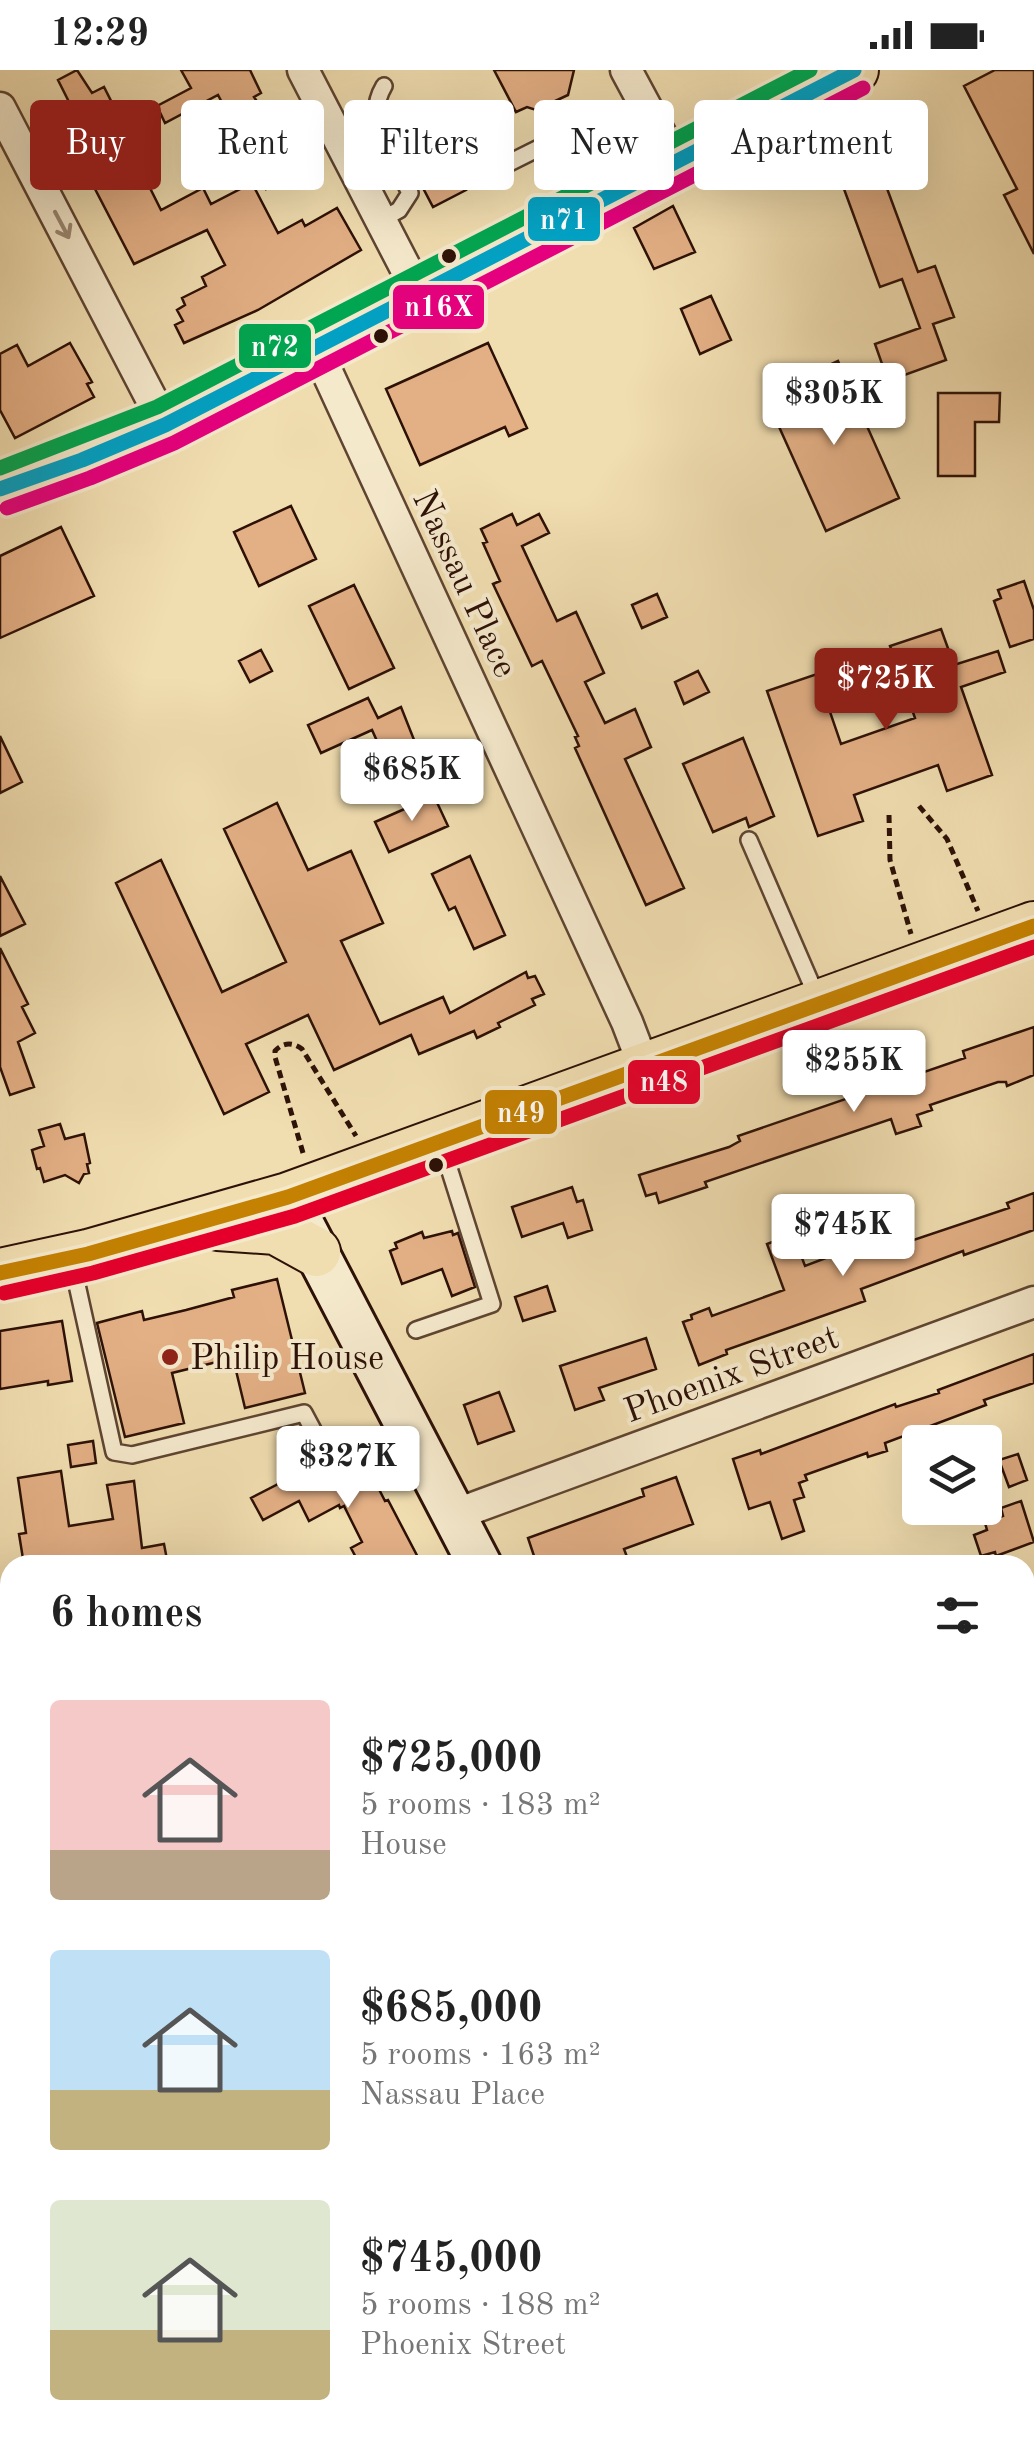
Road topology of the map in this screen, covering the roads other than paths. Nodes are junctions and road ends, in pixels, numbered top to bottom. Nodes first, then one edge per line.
1 (303, 70) edge
2 (626, 70) edge
3 (854, 70) edge
4 (384, 86) dead end
5 (0, 108) edge
6 (675, 161) junction
7 (382, 220) junction
8 (419, 294) junction
9 (316, 348) junction
10 (165, 425) junction
11 (0, 489) edge
12 (749, 840) dead end
13 (1034, 926) edge
14 (820, 1005) junction
15 (645, 1069) junction
16 (441, 1142) junction
17 (296, 1176) junction
18 (194, 1224) junction
19 (316, 1252) junction
20 (71, 1258) junction
21 (2, 1267) edge
22 (1034, 1302) edge
23 (416, 1330) dead end
24 (320, 1443) dead end
25 (454, 1515) junction
26 (475, 1555) edge

1 - 7 street
2 - 6 street
3 - 6 main road
4 - 7 lane
5 -> 10 street
6 - 8 main road
7 - 8 street
8 - 9 main road
9 - 10 main road
9 - 15 street, Nassau Place
10 - 11 main road
12 - 14 lane
13 - 14 main road
14 - 15 main road
15 - 16 main road
16 - 17 main road
16 - 23 lane
17 - 18 main road
17 - 19 street
18 - 19 main road
18 - 20 main road
19 - 25 street
20 - 21 main road
20 - 24 lane
22 - 25 street, Phoenix Street
25 - 26 street

